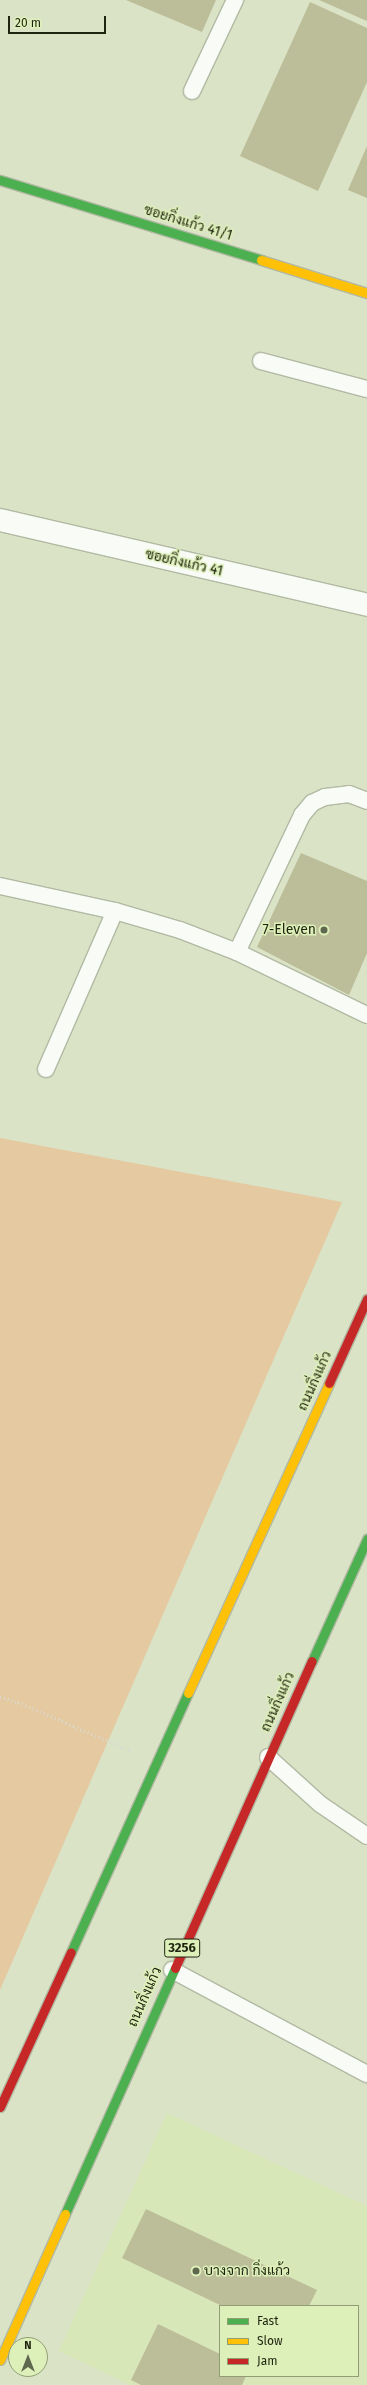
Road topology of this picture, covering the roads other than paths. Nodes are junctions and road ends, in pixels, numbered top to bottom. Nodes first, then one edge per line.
1 (235, 0) edge
2 (192, 91) dead end
3 (0, 180) edge
4 (367, 293) edge
5 (261, 362) dead end
6 (367, 389) edge
7 (0, 520) edge
8 (367, 605) edge
9 (367, 801) edge
10 (0, 886) edge
11 (115, 911) junction
12 (237, 952) junction
13 (367, 1015) edge
14 (46, 1069) dead end
15 (367, 1299) edge
16 (367, 1539) edge
17 (268, 1757) junction
18 (367, 1836) edge
19 (172, 1970) junction
20 (367, 2074) edge
21 (0, 2107) edge
22 (0, 2360) edge

1 - 2 lane
3 - 4 main road, ซอยกิ่งแก้ว 41/1
5 - 6 lane
7 - 8 street, ซอยกิ่งแก้ว 41
9 - 12 lane
10 - 11 lane
11 - 12 lane
11 - 14 lane
12 - 13 lane
15 - 21 main road, ถนนกิ่งแก้ว
16 - 17 main road, ถนนกิ่งแก้ว / 3256
17 - 18 lane
17 - 19 main road, ถนนกิ่งแก้ว / 3256
19 - 20 lane
19 - 22 main road, ถนนกิ่งแก้ว / 3256

